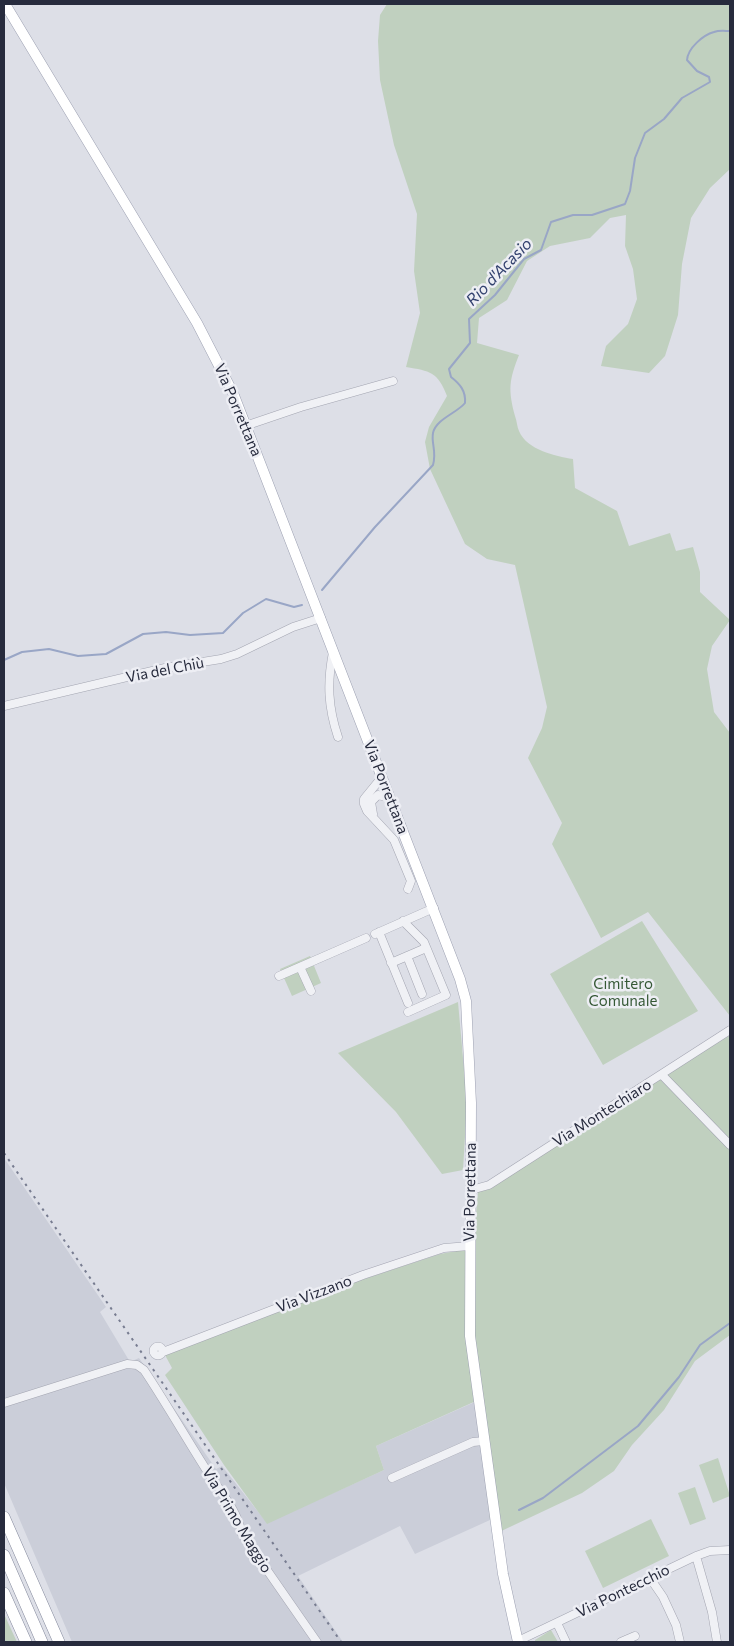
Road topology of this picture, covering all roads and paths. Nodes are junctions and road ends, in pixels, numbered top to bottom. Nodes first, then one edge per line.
1 (5, 4) edge
2 (392, 381) dead end
3 (246, 426) junction
4 (321, 618) junction
5 (333, 650) junction
6 (4, 706) edge
7 (338, 736) dead end
8 (382, 778) junction
9 (385, 794) junction
10 (376, 820) junction
11 (408, 889) dead end
12 (434, 908) junction
13 (403, 921) junction
14 (366, 938) dead end
15 (426, 948) junction
16 (407, 956) junction
17 (392, 963) junction
18 (300, 967) junction
19 (279, 976) dead end
20 (311, 991) dead end
21 (422, 994) dead end
22 (730, 1030) edge
23 (662, 1074) junction
24 (730, 1146) edge
25 (471, 1190) junction
26 (469, 1246) junction
27 (165, 1350) dead end
28 (4, 1403) edge
29 (484, 1441) junction
30 (392, 1478) dead end
31 (4, 1517) edge
32 (730, 1550) edge
33 (4, 1555) edge
34 (696, 1556) junction
35 (650, 1578) junction
36 (4, 1593) edge
37 (557, 1623) junction
38 (635, 1636) dead end
39 (26, 1642) edge
40 (42, 1642) edge
41 (59, 1642) edge
42 (317, 1642) edge
43 (518, 1642) edge
44 (566, 1642) edge
45 (621, 1642) edge
46 (680, 1642) edge
47 (717, 1642) edge

1 - 3 main road, Via Porrettana
2 - 3 street
3 - 4 main road, Via Porrettana
4 - 5 main road, Via Porrettana
4 - 6 street, Via del Chiù
5 - 7 street
5 - 8 main road, Via Porrettana
8 - 9 main road, Via Porrettana
8 - 10 street
9 - 10 street
9 - 12 main road, Via Porrettana
10 - 11 street
12 - 13 street
12 - 25 main road, Via Porrettana
13 - 15 street
13 - 17 street
14 - 18 street
15 - 16 street
15 - 17 street
16 - 17 street
16 - 21 street
18 - 19 street
18 - 20 street
22 - 23 street, Via Montechiaro
23 - 24 street
23 - 25 street, Via Montechiaro
25 - 26 main road, Via Porrettana
26 - 27 street, Via Vizzano
26 - 29 main road, Via Porrettana
28 - 42 street, Via Primo Maggio
29 - 30 street
29 - 43 main road, Via Porrettana
31 - 41 highway
32 - 34 street, Via Pontecchio
33 - 40 highway
34 - 35 street, Via Pontecchio
34 - 47 street
35 - 37 street, Via Pontecchio
35 - 46 street
36 - 39 highway
37 - 43 street, Via Pontecchio
37 - 44 street
38 - 45 street

